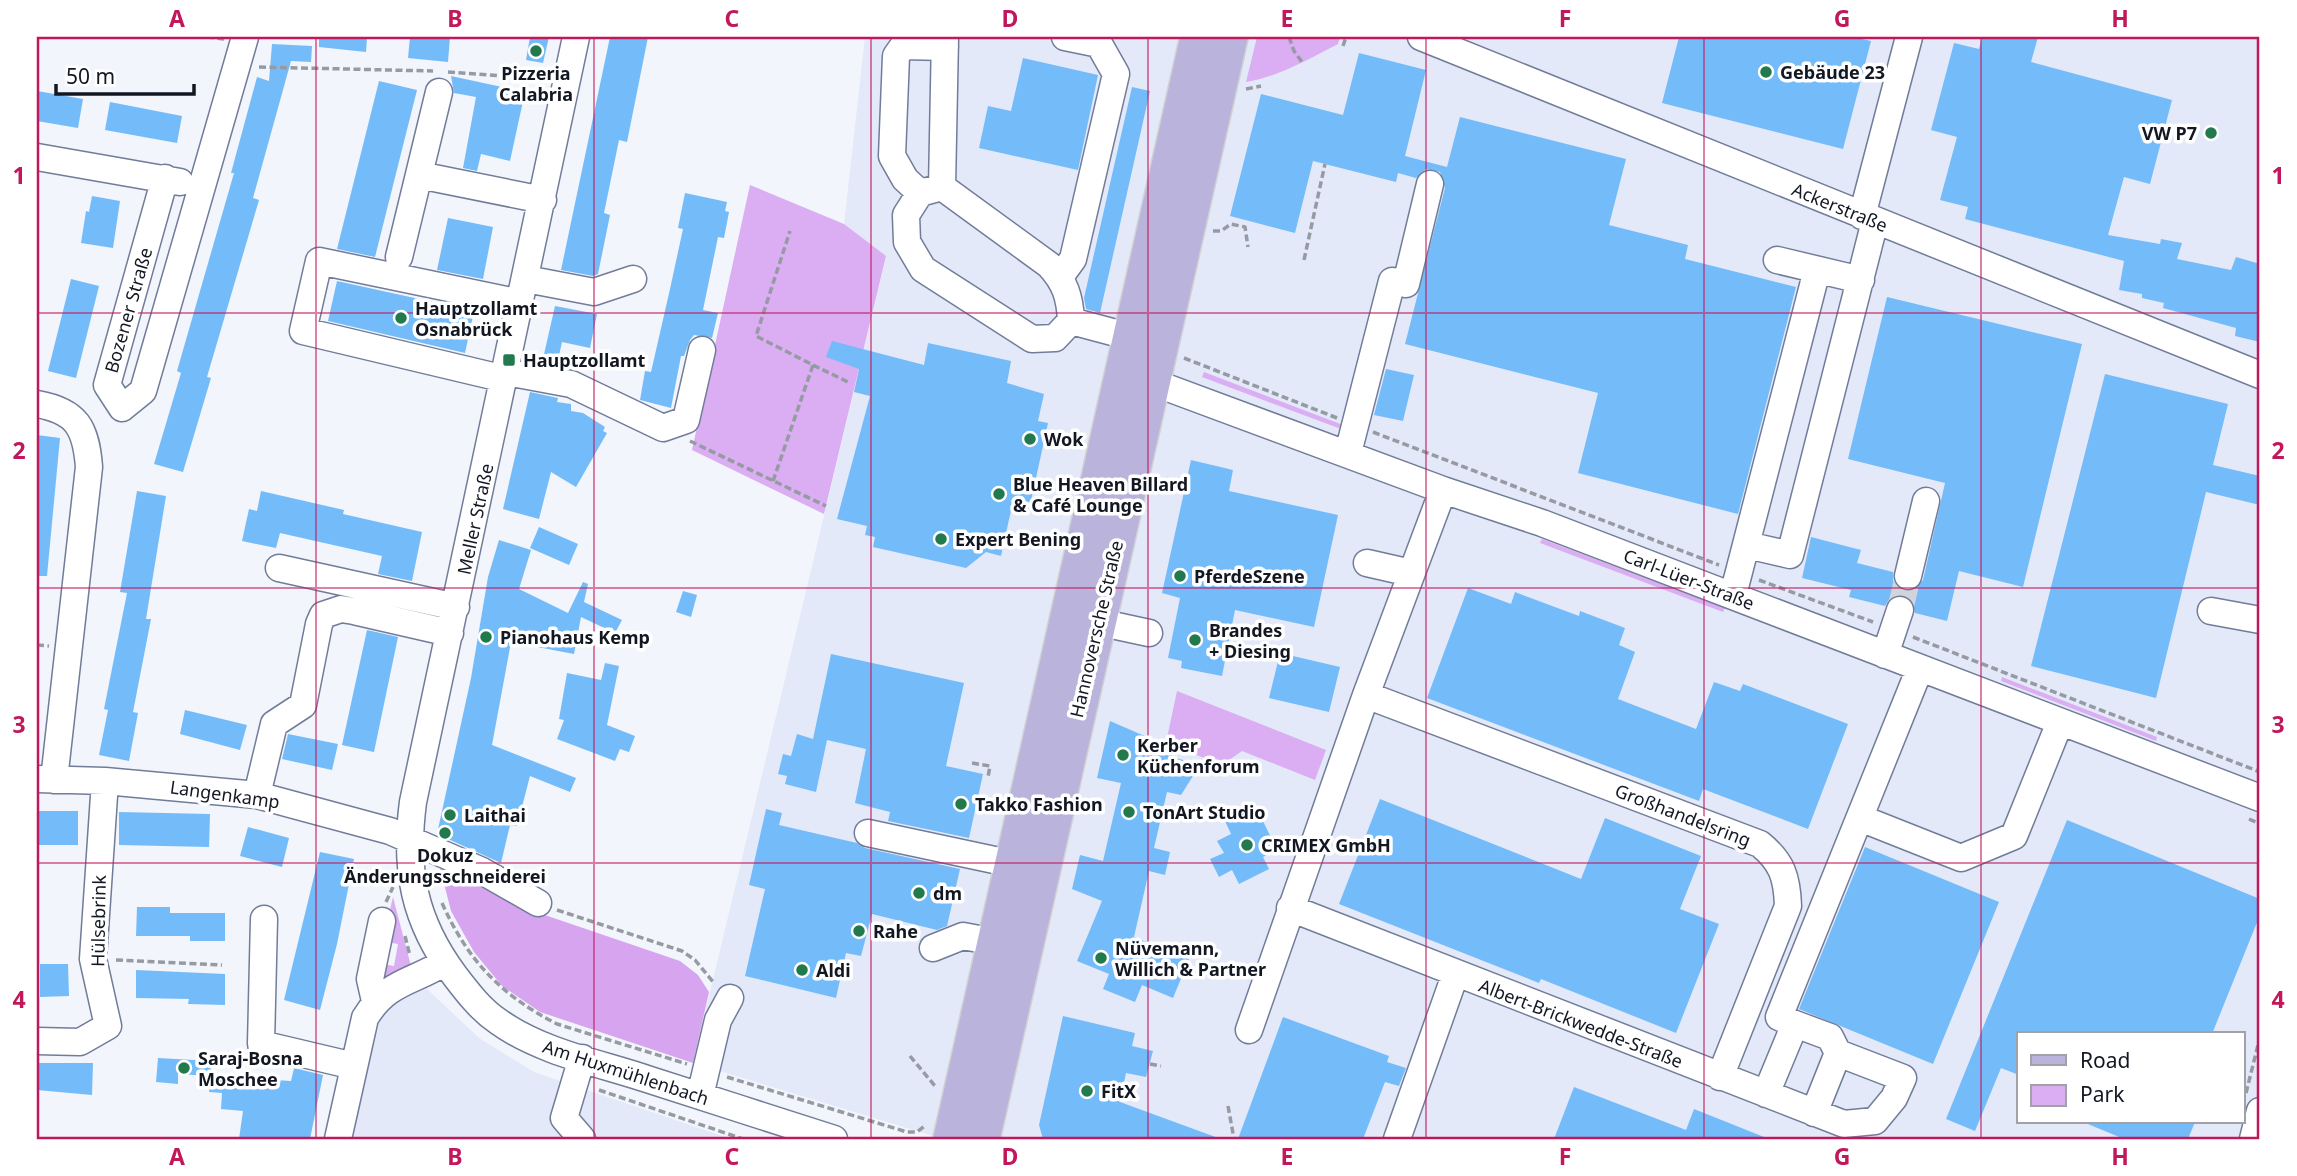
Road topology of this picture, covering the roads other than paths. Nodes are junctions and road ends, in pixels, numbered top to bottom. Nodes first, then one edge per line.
1 (245, 37) edge
2 (576, 37) edge
3 (1065, 37) edge
4 (1198, 37) edge
5 (1230, 37) edge
6 (1909, 37) edge
7 (1434, 39) edge
8 (945, 42) edge
9 (439, 92) dead end
10 (37, 157) edge
11 (419, 175) junction
12 (165, 178) junction
13 (1430, 184) dead end
14 (201, 188) junction
15 (931, 190) junction
16 (543, 200) junction
17 (1868, 219) junction
18 (399, 257) dead end
19 (1777, 260) dead end
20 (1817, 270) junction
21 (1060, 277) junction
22 (633, 279) dead end
23 (1861, 281) junction
24 (524, 291) junction
25 (1070, 321) junction
26 (1129, 344) junction
27 (702, 349) dead end
28 (2260, 375) edge
29 (506, 376) junction
30 (1152, 382) junction
31 (37, 404) edge
32 (1348, 453) junction
33 (1443, 490) junction
34 (1926, 501) dead end
35 (1747, 545) junction
36 (1367, 563) dead end
37 (279, 568) dead end
38 (1411, 573) junction
39 (1908, 576) tunnel mouth
40 (1733, 595) junction
41 (356, 598) dead end
42 (1900, 610) tunnel mouth
43 (2211, 611) dead end
44 (453, 620) junction
45 (2260, 620) edge
46 (1098, 622) junction
47 (1149, 633) dead end
48 (1885, 654) junction
49 (1920, 668) junction
50 (1366, 695) junction
51 (2060, 722) junction
52 (45, 780) edge
53 (104, 781) junction
54 (257, 795) junction
55 (2260, 798) edge
56 (1860, 818) junction
57 (867, 833) dead end
58 (408, 839) junction
59 (1013, 864) junction
60 (538, 903) road end
61 (1290, 908) junction
62 (264, 919) dead end
63 (382, 921) dead end
64 (995, 942) junction
65 (933, 948) dead end
66 (455, 955) junction
67 (1455, 975) junction
68 (375, 1001) junction
69 (724, 1009) road end
70 (1795, 1024) junction
71 (1249, 1030) dead end
72 (37, 1041) edge
73 (1838, 1053) junction
74 (582, 1058) junction
75 (354, 1066) junction
76 (1720, 1077) junction
77 (1766, 1094) junction
78 (700, 1096) junction
79 (2253, 1103) edge
80 (1814, 1113) junction
81 (338, 1139) edge
82 (582, 1139) edge
83 (834, 1139) edge
84 (951, 1139) edge
85 (982, 1139) edge
86 (1397, 1139) edge
87 (2253, 1139) edge

1 - 14 street, Bozener Straße
2 - 16 street, Meller Straße
3 - 21 street
4 - 26 main road, Hannoversche Straße
5 - 30 main road, Hannoversche Straße
6 - 17 street
7 - 17 street, Ackerstraße
8 - 15 street
8 - 15 street
9 - 11 street
10 - 12 street
11 - 16 street
11 - 18 street
12 - 14 street
12 - 14 street, Bozener Straße
13 - 32 street
15 - 21 street
15 - 25 street
16 - 24 street, Meller Straße
17 - 23 street
17 - 28 street, Ackerstraße
19 - 20 street
20 - 23 street
20 - 35 street
21 - 25 street
22 - 24 street
23 - 35 street
24 - 29 street, Meller Straße
24 - 29 street
25 - 26 street
26 - 30 street
26 - 59 main road, Hannoversche Straße
27 - 29 street
29 - 44 street, Meller Straße
30 - 32 street, Carl-Lüer-Straße
30 - 46 main road, Hannoversche Straße
31 - 52 street
32 - 33 street, Carl-Lüer-Straße
33 - 38 street
33 - 40 street, Carl-Lüer-Straße
34 - 39 street
35 - 40 street
36 - 38 street
37 - 44 street
38 - 50 street
40 - 48 street, Carl-Lüer-Straße
41 - 44 street
42 - 48 street
43 - 45 street
44 - 54 street
44 - 58 street, Meller Straße
46 - 47 street
46 - 85 main road, Hannoversche Straße
48 - 49 street, Carl-Lüer-Straße
49 - 51 street, Carl-Lüer-Straße
49 - 56 street
50 - 61 street
50 - 76 street, Großhandelsring
51 - 55 street, Carl-Lüer-Straße
51 - 56 street
52 - 53 street, Langenkamp
53 - 54 street, Langenkamp
53 - 72 street, Hülsebrink
54 - 58 street, Langenkamp
56 - 70 street
57 - 59 street
58 - 60 street, Langenkamp
58 - 66 street, Am Huxmühlenbach
59 - 64 main road, Hannoversche Straße
61 - 67 street, Albert-Brickwedde-Straße
61 - 71 street
62 - 75 street
63 - 68 street
64 - 65 street
64 - 84 main road, Hannoversche Straße
66 - 68 street
66 - 74 street, Am Huxmühlenbach
67 - 76 street, Albert-Brickwedde-Straße
67 - 86 street
68 - 75 street
69 - 78 street
70 - 73 street
70 - 77 street
73 - 80 street
73 - 80 street, Albert-Brickwedde-Straße
74 - 78 street, Am Huxmühlenbach
74 - 82 street
75 - 81 street
76 - 77 street, Albert-Brickwedde-Straße
77 - 80 street, Albert-Brickwedde-Straße
78 - 83 street, Am Huxmühlenbach
79 - 87 street

